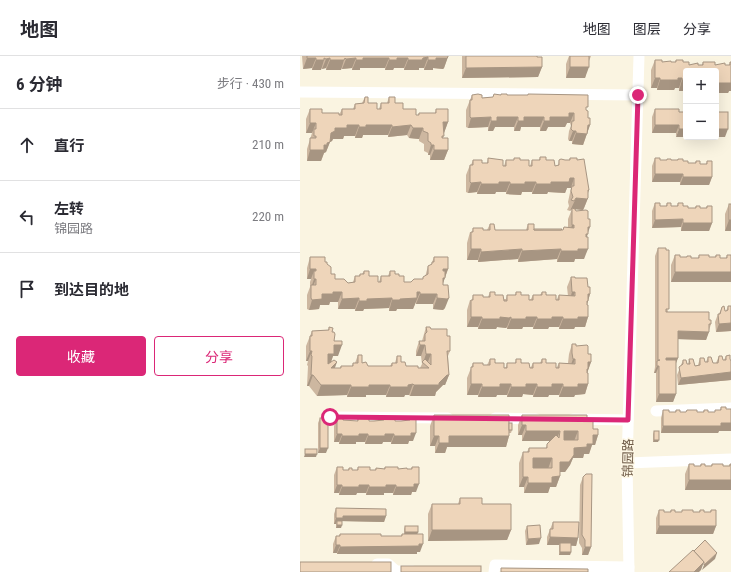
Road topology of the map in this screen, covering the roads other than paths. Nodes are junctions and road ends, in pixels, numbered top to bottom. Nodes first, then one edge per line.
1 (639, 56) edge
2 (300, 92) edge
3 (638, 95) junction
4 (731, 408) edge
5 (656, 412) dead end
6 (330, 417) dead end
7 (456, 418) edge
8 (487, 418) edge
9 (550, 419) edge
10 (566, 419) edge
11 (628, 420) junction
12 (731, 459) edge
13 (627, 463) junction
14 (366, 564) edge
15 (629, 569) edge
16 (427, 571) edge
17 (396, 572) edge
18 (494, 572) edge

1 - 3 street, 锦园路
2 - 3 street
3 - 11 street, 锦园路
4 - 5 street
6 - 7 street
8 - 9 street
10 - 11 street
11 - 13 street, 锦园路
12 - 13 street
13 - 15 street, 锦园路
14 - 17 street
15 - 18 street
16 - 17 street

